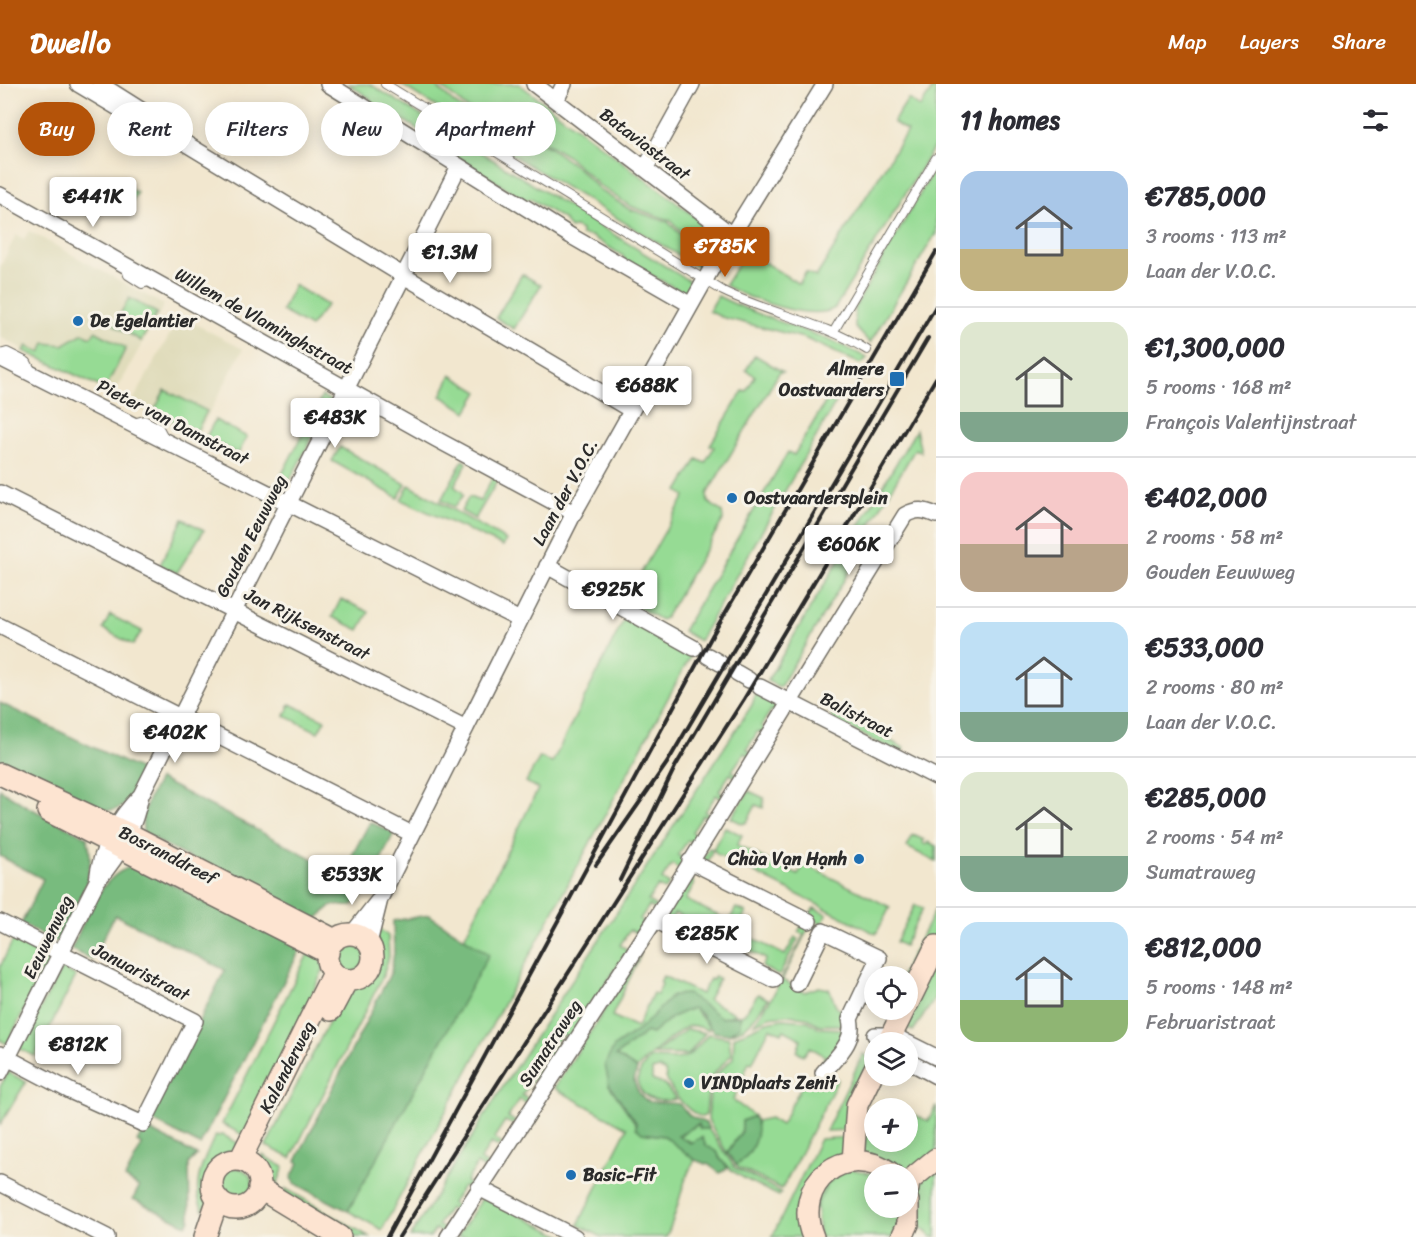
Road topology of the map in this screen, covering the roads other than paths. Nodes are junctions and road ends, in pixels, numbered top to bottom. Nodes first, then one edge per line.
1 (78, 84) edge
2 (100, 84) edge
3 (328, 84) edge
4 (385, 84) edge
5 (534, 84) edge
6 (564, 84) edge
7 (692, 84) edge
8 (825, 84) edge
9 (556, 101) junction
10 (108, 102) edge
11 (128, 102) edge
12 (193, 148) edge
13 (936, 158) edge
14 (459, 166) junction
15 (645, 169) junction
16 (0, 195) edge
17 (733, 236) junction
18 (404, 276) junction
19 (705, 280) junction
20 (691, 305) junction
21 (834, 331) junction
22 (867, 350) dead end
23 (0, 356) edge
24 (347, 389) junction
25 (632, 410) junction
26 (0, 493) edge
27 (290, 503) junction
28 (574, 513) junction
29 (936, 515) edge
30 (547, 566) junction
31 (235, 609) junction
32 (520, 620) junction
33 (0, 626) edge
34 (707, 656) dead end
35 (749, 680) dead end
36 (791, 704) junction
37 (180, 717) junction
38 (466, 728) junction
39 (0, 774) edge
40 (936, 777) edge
41 (0, 785) edge
42 (412, 834) junction
43 (118, 839) junction
44 (690, 861) junction
45 (655, 920) junction
46 (809, 921) dead end
47 (0, 922) edge
48 (936, 946) edge
49 (62, 954) junction
50 (344, 954) junction
51 (774, 980) dead end
52 (918, 983) edge
53 (797, 984) dead end
54 (852, 1028) junction
55 (865, 1032) edge
56 (918, 1051) edge
57 (4, 1056) edge
58 (936, 1058) edge
59 (918, 1066) edge
60 (0, 1073) edge
61 (823, 1073) dead end
62 (936, 1076) edge
63 (866, 1086) edge
64 (936, 1159) edge
65 (853, 1162) junction
66 (246, 1163) junction
67 (866, 1164) edge
68 (918, 1174) edge
69 (0, 1183) edge
70 (479, 1188) junction
71 (241, 1199) junction
72 (910, 1218) edge
73 (911, 1233) edge
74 (108, 1237) edge
75 (205, 1237) edge
76 (212, 1237) edge
77 (311, 1237) edge
78 (340, 1237) edge
79 (448, 1237) edge
80 (575, 1237) edge
81 (812, 1237) edge

1 - 10 street
2 - 11 street
3 - 14 street
4 - 19 lane
5 - 9 street, Bataviastraat
6 - 9 street
7 - 15 street
8 - 17 street, Laan der V.O.C.
9 - 15 street, Bataviastraat
12 - 18 street
13 - 21 lane
14 - 18 street, Gouden Eeuwweg
14 - 20 street
15 - 17 street, Bataviastraat
16 - 24 street, Willem de Vlaminghstraat
17 - 19 street, Laan der V.O.C.
18 - 24 street, Gouden Eeuwweg
18 - 25 street
19 - 20 street, Laan der V.O.C.
19 - 21 lane
20 - 25 street, Laan der V.O.C.
21 - 22 lane
23 - 27 street, Pieter van Damstraat
24 - 27 street, Gouden Eeuwweg
24 - 28 street, Willem de Vlaminghstraat
25 - 28 street, Laan der V.O.C.
26 - 31 street, Jan Rijksenstraat
27 - 31 street, Gouden Eeuwweg
27 - 32 street, Pieter van Damstraat
28 - 30 street, Laan der V.O.C.
29 - 36 street, Sumatraweg
30 - 32 street, Laan der V.O.C.
30 - 34 street
31 - 37 street, Gouden Eeuwweg
31 - 38 street, Jan Rijksenstraat
32 - 38 street, Laan der V.O.C.
33 - 37 street
35 - 36 street, Balistraat
36 - 40 street, Balistraat
36 - 44 street, Sumatraweg
37 - 42 street
37 - 43 street, Gouden Eeuwweg
38 - 42 street, Laan der V.O.C.
39 - 43 main road, Bosranddreef
41 - 43 main road, Bosranddreef
42 - 50 street, Laan der V.O.C.
43 - 49 street, Eeuwenweg
43 - 50 main road, Bosranddreef
44 - 45 street, Sumatraweg
44 - 46 street
45 - 51 street
45 - 70 street, Sumatraweg
47 - 49 street, Januaristraat
48 - 52 main road
49 - 57 street, Eeuwenweg
49 - 57 street, Januaristraat
50 - 66 main road, Kalenderweg
53 - 54 street
54 - 55 street
54 - 61 street
56 - 58 street
57 - 60 street, Eeuwenweg
59 - 62 street
63 - 65 main road
64 - 68 main road
65 - 67 main road
65 - 81 main road
66 - 71 main road
66 - 71 main road
69 - 74 street
70 - 79 street, Sumatraweg
70 - 80 street
71 - 75 main road
71 - 76 main road
71 - 77 main road
71 - 78 main road
72 - 73 main road

